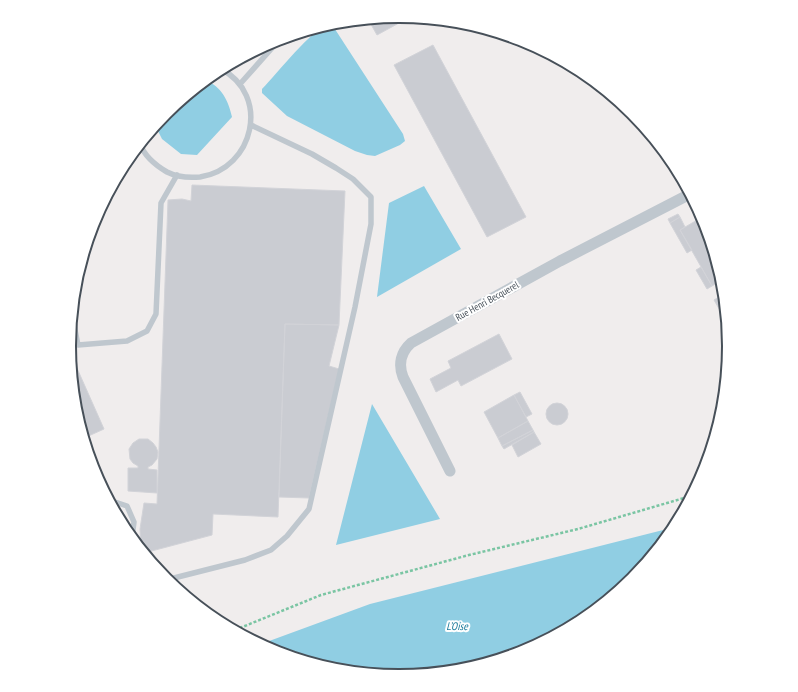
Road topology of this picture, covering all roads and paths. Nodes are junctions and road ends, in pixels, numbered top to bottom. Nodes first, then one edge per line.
1 (270, 50) edge
2 (228, 72) edge
3 (240, 84) junction
4 (251, 125) junction
5 (142, 150) edge
6 (178, 175) junction
7 (685, 196) edge
8 (76, 337) edge
9 (450, 471) dead end
10 (684, 498) edge
11 (116, 502) edge
12 (133, 529) edge
13 (175, 578) edge
14 (240, 628) edge

1 - 3 lane
2 - 3 lane
3 - 4 lane
4 - 6 lane
4 - 13 lane
5 - 6 lane
6 - 8 lane
7 - 9 street, Rue Henri Becquerel
10 - 14 path
11 - 12 lane

